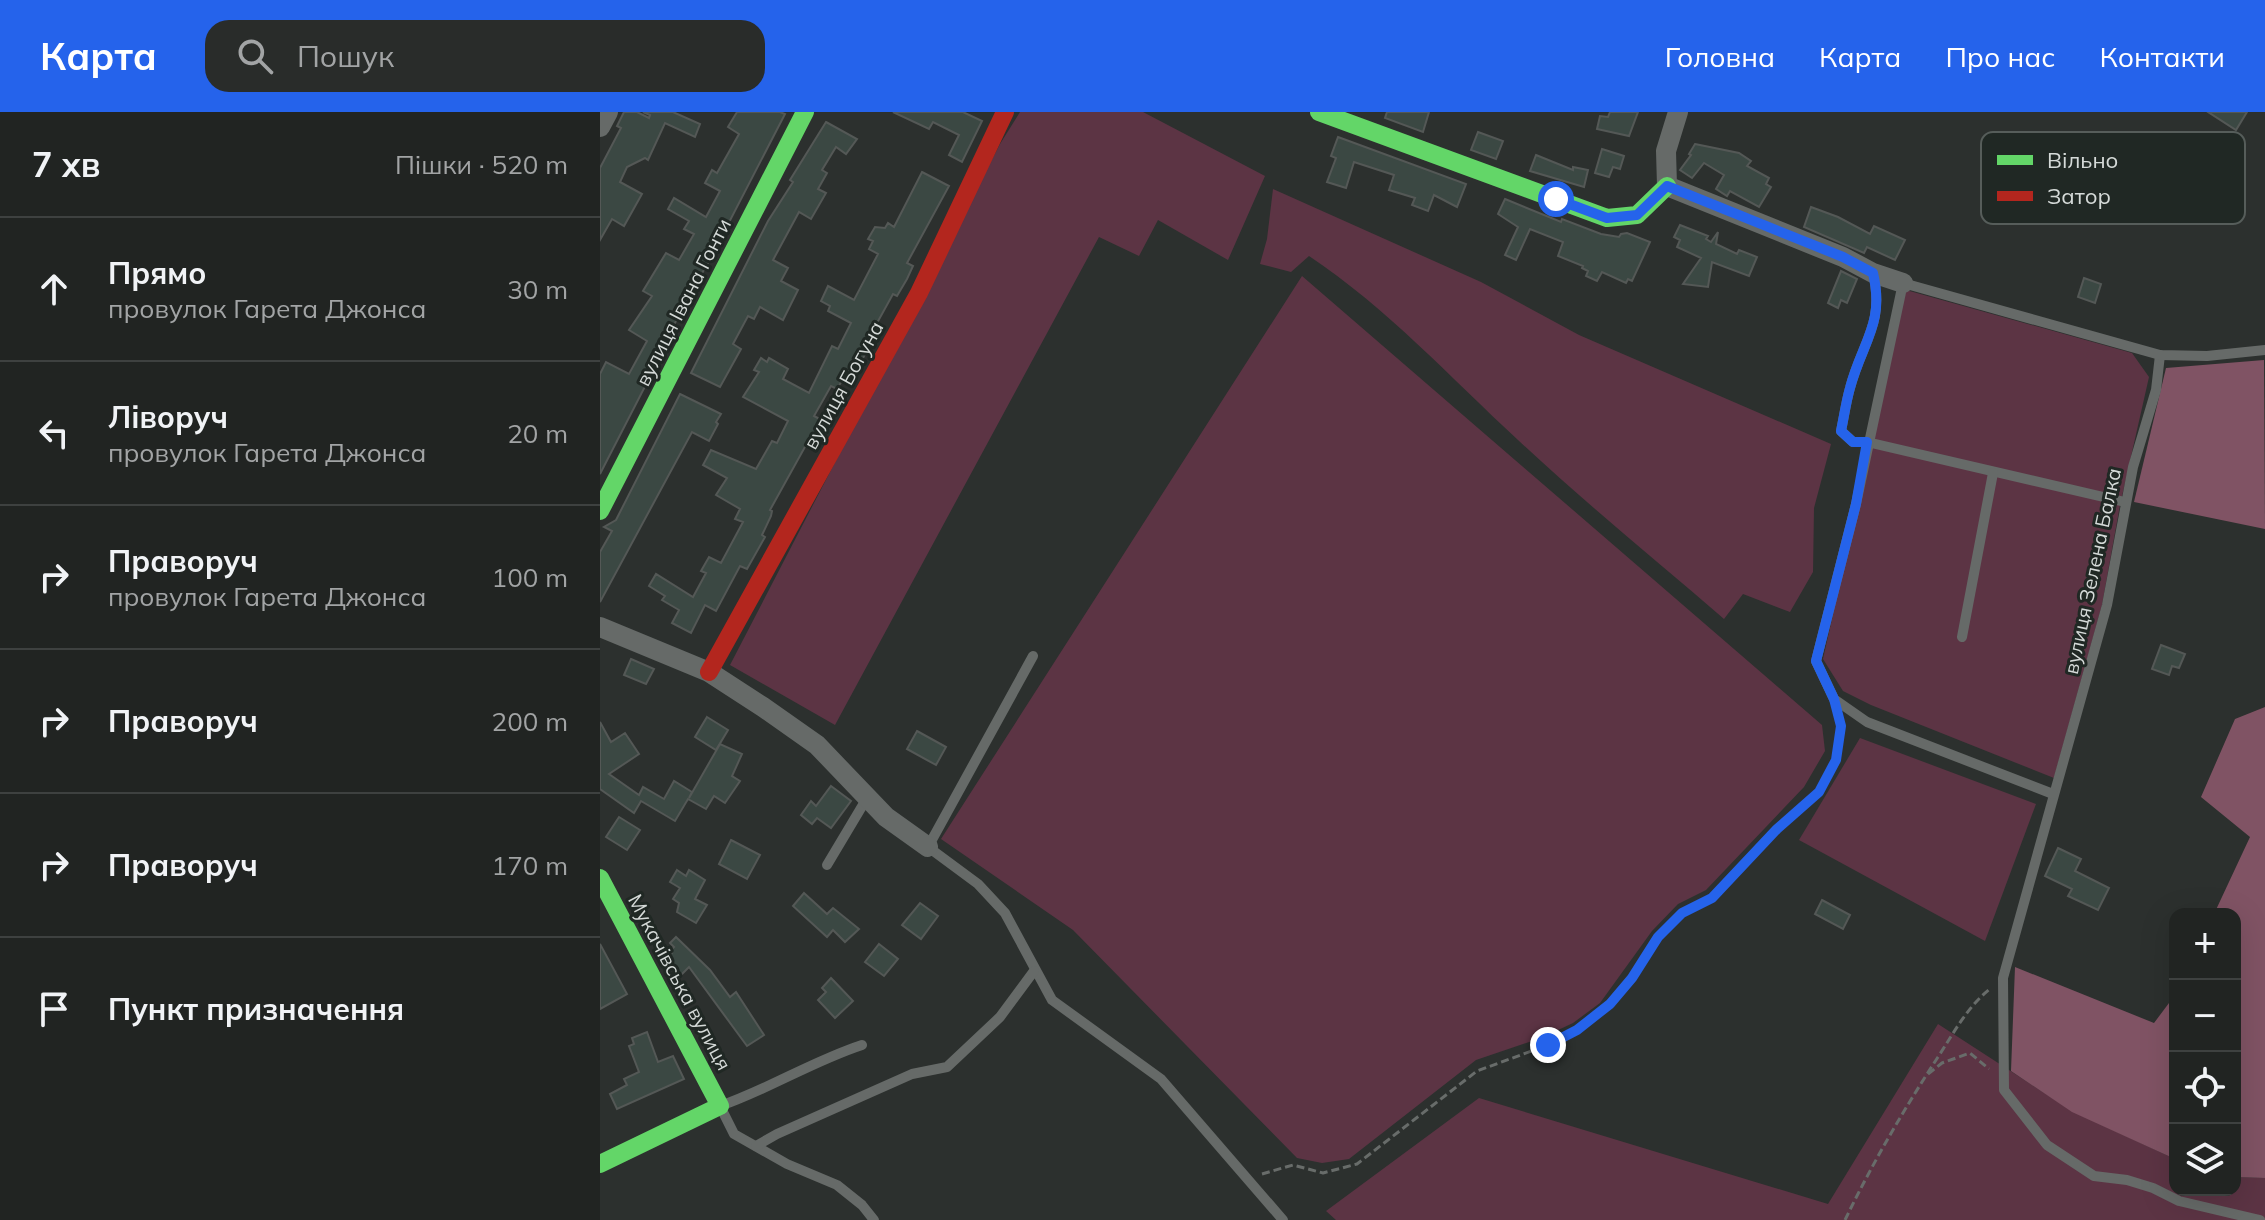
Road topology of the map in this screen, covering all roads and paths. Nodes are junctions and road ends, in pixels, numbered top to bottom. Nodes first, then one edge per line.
1 (608, 112) edge
2 (805, 112) edge
3 (1005, 112) edge
4 (1319, 112) edge
5 (1678, 112) edge
6 (600, 127) edge
7 (1667, 186) junction
8 (1873, 273) junction
9 (1903, 283) junction
10 (2265, 350) edge
11 (2160, 355) junction
12 (1867, 442) junction
13 (1993, 473) junction
14 (2125, 502) junction
15 (600, 511) edge
16 (600, 627) edge
17 (1962, 637) dead end
18 (1033, 656) dead end
19 (709, 672) junction
20 (1834, 699) junction
21 (2053, 794) junction
22 (867, 798) junction
23 (928, 847) junction
24 (827, 865) dead end
25 (600, 878) edge
26 (1034, 971) junction
27 (2003, 978) junction
28 (862, 1045) dead end
29 (1925, 1077) junction
30 (2004, 1090) junction
31 (720, 1106) junction
32 (756, 1146) junction
33 (600, 1164) edge
34 (1245, 1178) junction
35 (874, 1220) edge
36 (1283, 1220) edge
37 (1845, 1220) edge
38 (2260, 1220) edge

1 - 6 street
2 - 15 street, вулиця Івана Гонти
3 - 19 street, вулиця Богуна
4 - 7 street
5 - 7 street
7 - 8 street
8 - 9 street
8 - 12 lane
9 - 11 lane
9 - 12 lane
10 - 11 lane
11 - 14 lane, вулиця Зелена Балка
12 - 13 lane
12 - 20 lane
13 - 14 lane
13 - 17 lane
14 - 21 lane, вулиця Зелена Балка
16 - 19 street
18 - 23 lane
19 - 22 street
20 - 21 lane
20 - 34 path
21 - 27 lane, вулиця Зелена Балка
22 - 23 street
22 - 24 lane
23 - 26 lane
25 - 31 street, Мукачівська вулиця
26 - 32 lane
26 - 34 lane
27 - 29 path
27 - 30 lane, вулиця Зелена Балка
28 - 31 lane
29 - 30 path
29 - 37 path
30 - 38 lane
31 - 32 lane
31 - 33 street
32 - 35 lane
34 - 36 lane

